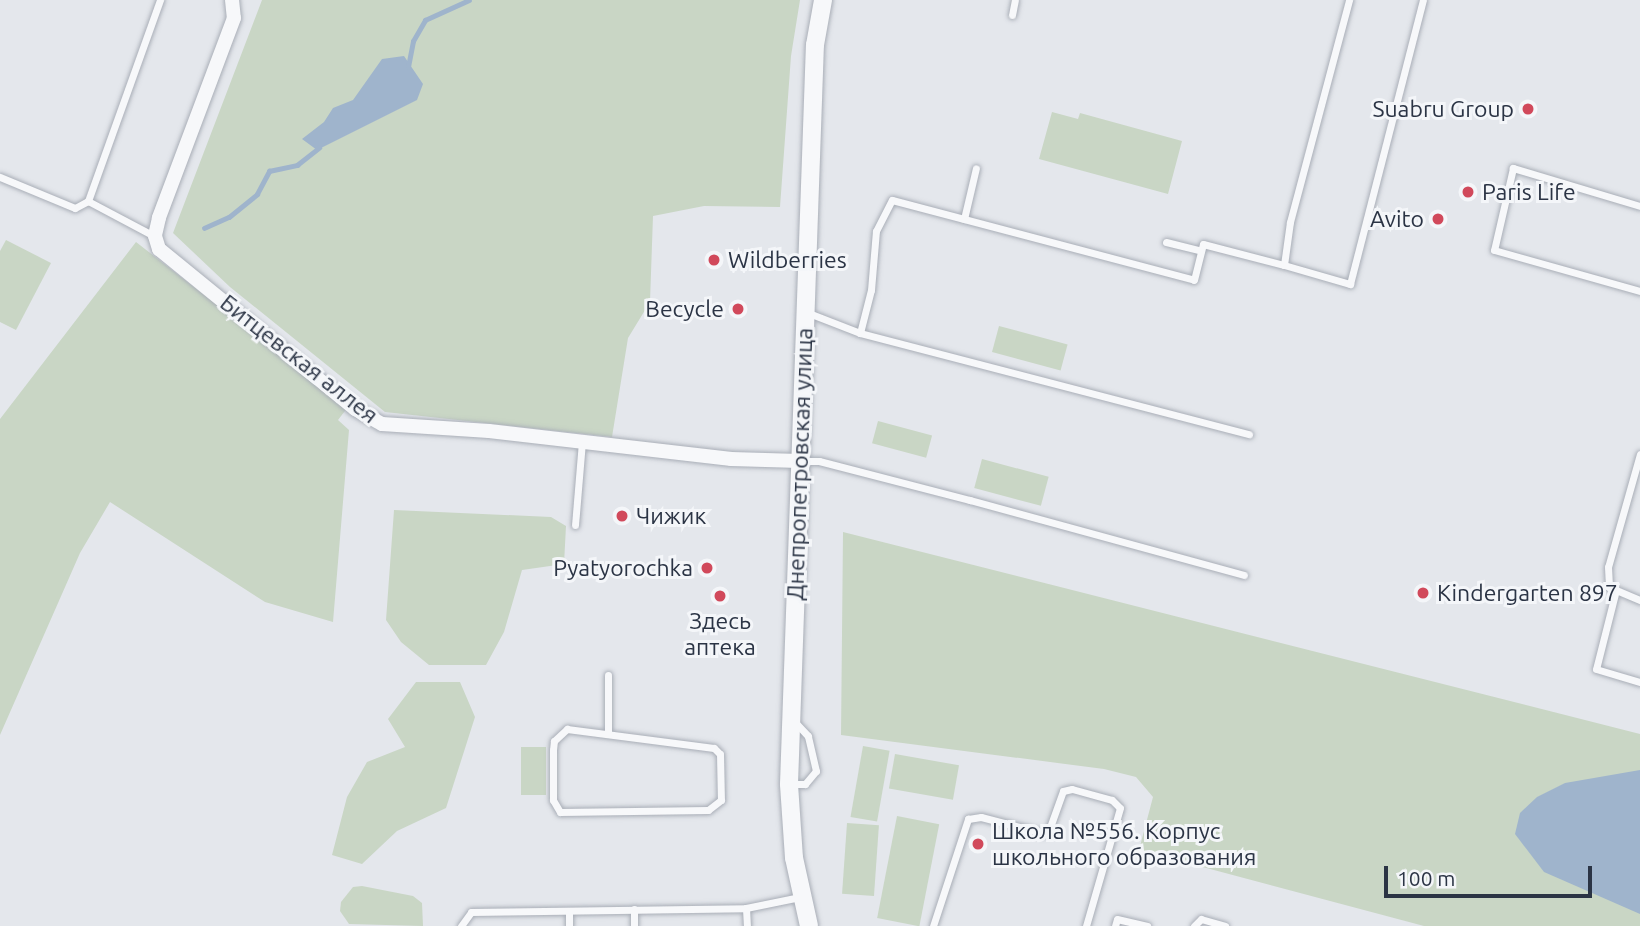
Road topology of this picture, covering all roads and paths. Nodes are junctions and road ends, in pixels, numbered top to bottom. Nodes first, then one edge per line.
1 (160, 0) edge
2 (232, 0) edge
3 (823, 0) edge
4 (1015, 0) edge
5 (1349, 0) edge
6 (1423, 0) edge
7 (1012, 15) dead end
8 (975, 168) dead end
9 (0, 177) edge
10 (88, 201) junction
11 (1640, 206) edge
12 (964, 219) junction
13 (155, 236) junction
14 (1166, 242) dead end
15 (1201, 251) junction
16 (1283, 265) junction
17 (1640, 291) edge
18 (806, 312) junction
19 (860, 333) junction
20 (1250, 434) dead end
21 (582, 441) junction
22 (1640, 454) edge
23 (800, 461) junction
24 (575, 525) dead end
25 (1244, 575) dead end
26 (1616, 590) junction
27 (1640, 600) edge
28 (608, 675) dead end
29 (1640, 682) edge
30 (790, 715) junction
31 (608, 734) junction
32 (789, 784) junction
33 (800, 897) junction
34 (746, 908) junction
35 (634, 909) junction
36 (569, 911) junction
37 (461, 926) edge
38 (569, 926) edge
39 (634, 926) edge
40 (747, 926) edge
41 (809, 926) edge
42 (933, 926) edge
43 (1086, 926) edge
44 (1115, 926) edge
45 (1147, 926) edge
46 (1194, 926) edge
47 (1225, 926) edge

1 - 10 lane
2 - 13 street
3 - 18 street, Днепропетровская улица
4 - 7 lane
5 - 16 lane
6 - 16 lane
8 - 12 lane
9 - 10 lane
10 - 13 lane
11 - 17 lane
12 - 15 lane
12 - 19 lane
13 - 21 street, Битцевская аллея
14 - 15 lane
15 - 16 lane
18 - 19 lane
18 - 23 street, Днепропетровская улица
19 - 20 lane
21 - 23 street, Битцевская аллея
21 - 24 lane
22 - 26 lane
23 - 25 lane
23 - 30 street, Днепропетровская улица
26 - 27 lane
26 - 29 lane
28 - 31 lane
30 - 32 street, Днепропетровская улица
30 - 32 lane
31 - 31 lane
32 - 33 street, Днепропетровская улица
33 - 34 lane
33 - 41 street, Днепропетровская улица
34 - 35 lane
34 - 40 lane
35 - 36 lane
35 - 39 lane
36 - 37 lane
36 - 38 lane
42 - 43 lane
44 - 45 lane
46 - 47 lane

